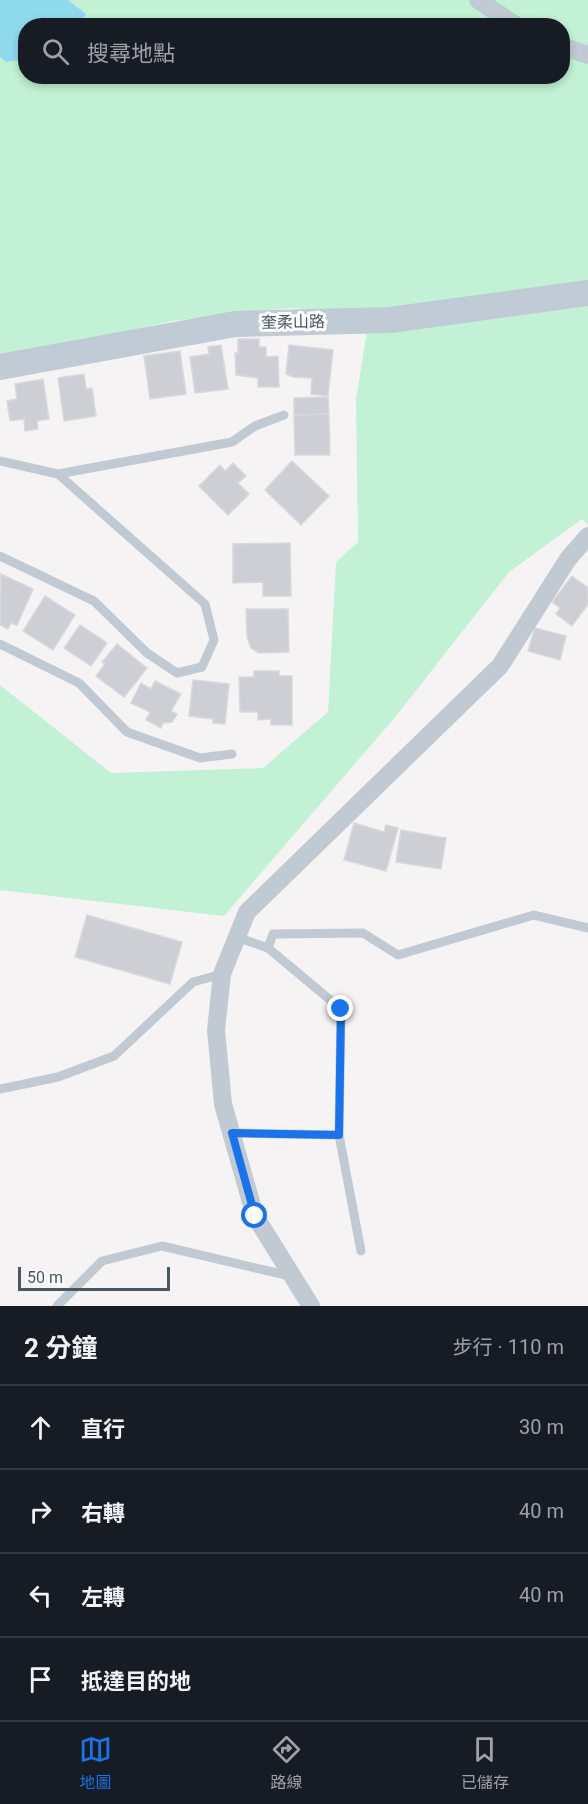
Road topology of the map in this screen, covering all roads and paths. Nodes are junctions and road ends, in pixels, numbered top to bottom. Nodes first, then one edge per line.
1 (478, 0) edge
2 (505, 18) edge
3 (570, 49) edge
4 (588, 55) edge
5 (588, 293) edge
6 (0, 367) edge
7 (284, 415) dead end
8 (0, 461) edge
9 (58, 474) junction
10 (588, 536) edge
11 (0, 556) edge
12 (0, 644) edge
13 (232, 754) dead end
14 (588, 928) edge
15 (237, 937) junction
16 (268, 948) junction
17 (222, 974) junction
18 (0, 1089) edge
19 (232, 1133) junction
20 (339, 1135) junction
21 (361, 1251) dead end
22 (293, 1277) junction
23 (57, 1306) edge
24 (311, 1306) edge

1 - 2 street
3 - 4 street
5 - 6 street, 奎柔山路
7 - 9 lane
8 - 9 lane
9 - 11 lane
10 - 15 street
12 - 13 lane
14 - 16 lane
15 - 16 lane
15 - 17 street
16 - 20 lane
17 - 18 lane
17 - 19 street
19 - 20 lane
19 - 22 street
20 - 21 lane
22 - 23 lane
22 - 24 street

